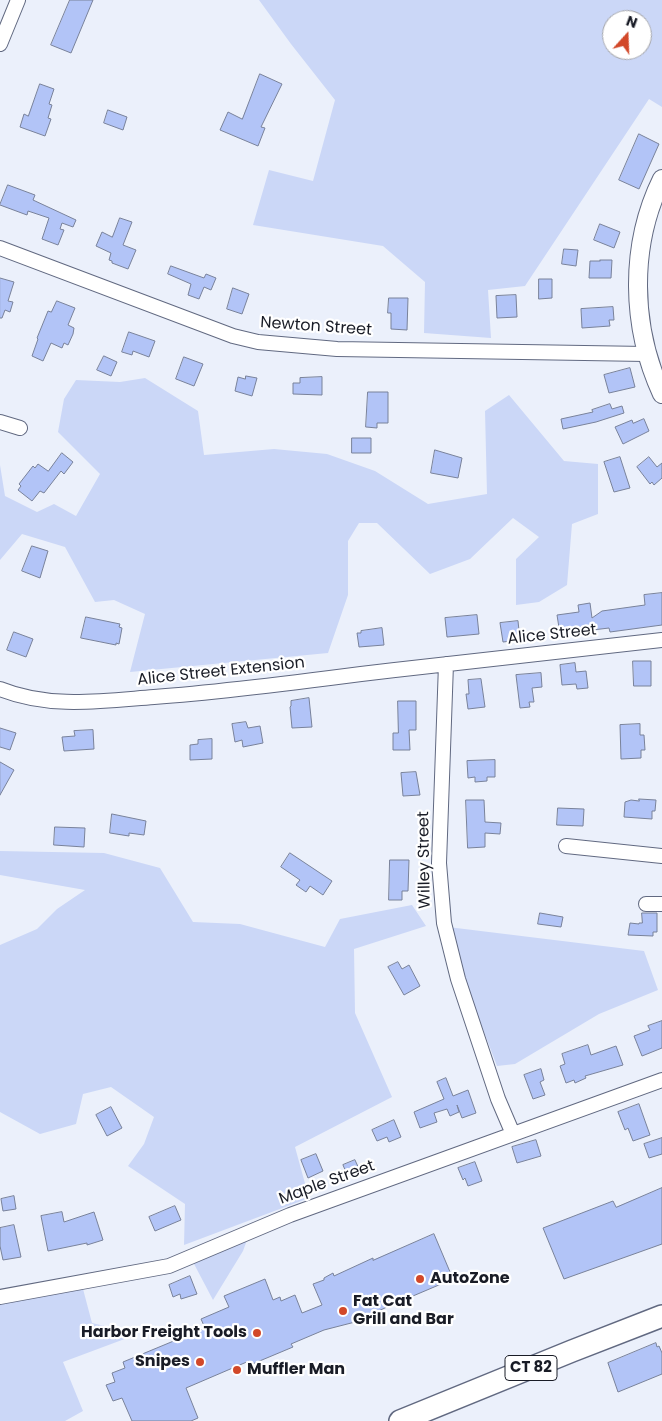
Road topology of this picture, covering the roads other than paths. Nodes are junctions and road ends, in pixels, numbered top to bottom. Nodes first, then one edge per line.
1 (18, 0) edge
2 (0, 44) edge
3 (662, 179) edge
4 (0, 248) edge
5 (646, 354) junction
6 (662, 394) edge
7 (0, 422) edge
8 (20, 428) dead end
9 (662, 640) edge
10 (446, 664) junction
11 (0, 689) edge
12 (566, 846) dead end
13 (662, 856) edge
14 (646, 904) dead end
15 (662, 904) edge
16 (662, 1080) edge
17 (513, 1134) junction
18 (0, 1298) edge
19 (662, 1316) edge
20 (400, 1421) edge

1 - 2 street
3 - 5 street
4 - 5 street, Newton Street
5 - 6 street
7 - 8 street
9 - 10 street, Alice Street
10 - 11 street, Alice Street Extension
10 - 17 street, Willey Street
12 - 13 street
14 - 15 street
16 - 17 street, Maple Street
17 - 18 street, Maple Street
19 - 20 main road, CT 82

